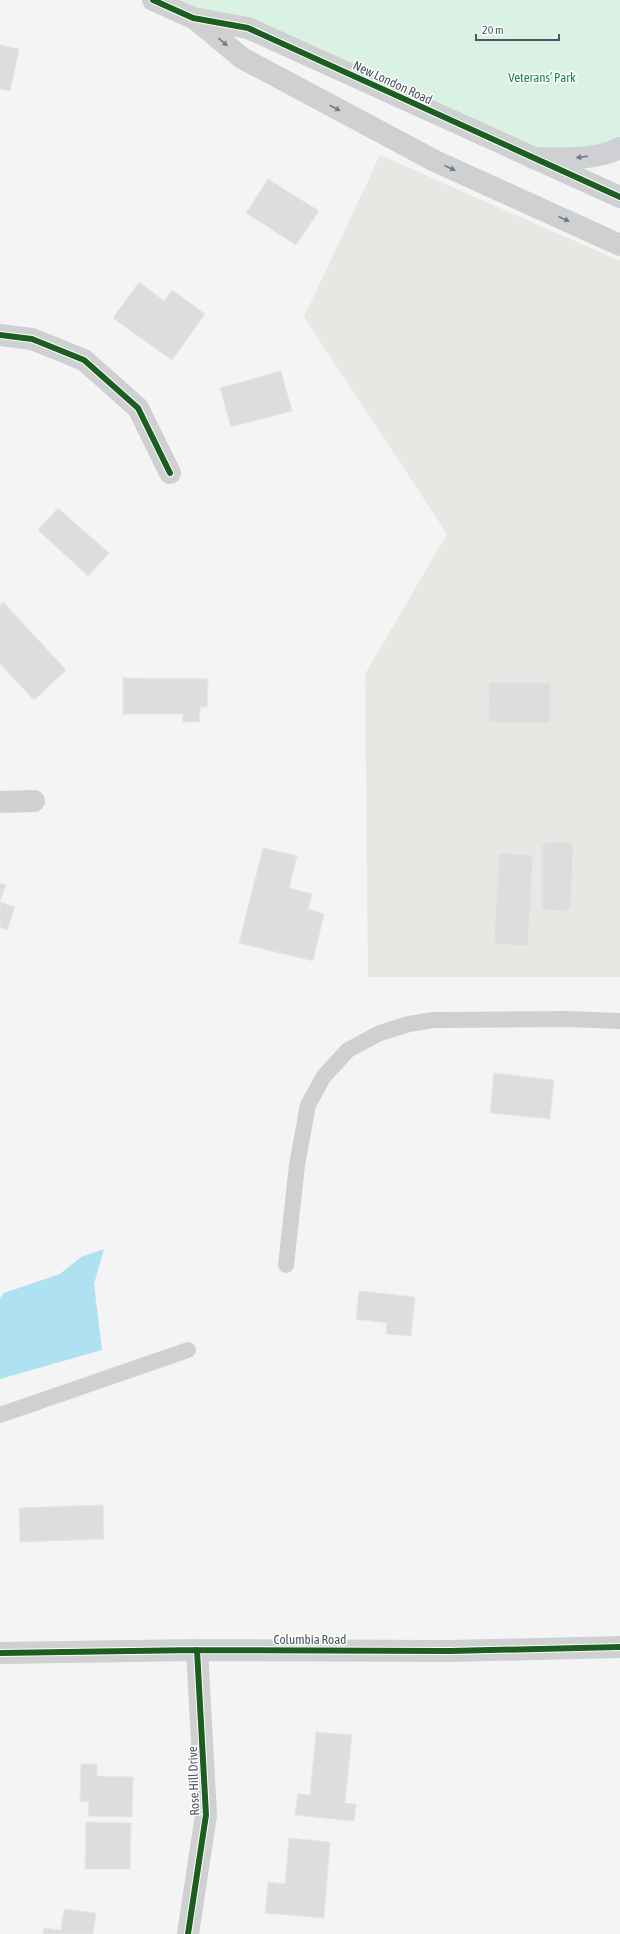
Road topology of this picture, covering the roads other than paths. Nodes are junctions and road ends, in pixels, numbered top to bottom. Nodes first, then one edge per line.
1 (153, 0) edge
2 (193, 18) junction
3 (620, 148) edge
4 (533, 158) junction
5 (620, 197) edge
6 (620, 245) edge
7 (0, 334) edge
8 (170, 473) dead end
9 (34, 801) dead end
10 (0, 802) edge
11 (620, 1021) edge
12 (286, 1265) dead end
13 (188, 1350) dead end
14 (0, 1415) edge
15 (620, 1647) edge
16 (197, 1650) junction
17 (0, 1653) edge
18 (188, 1934) edge

1 - 2 street, New London Road
2 - 4 street, New London Road
2 -> 6 street, New London Road
3 -> 4 main road
4 - 5 street, New London Road
7 - 8 street
9 - 10 street
11 - 12 lane
13 - 14 lane
15 - 16 street, Columbia Road
16 - 17 street, Columbia Road
16 - 18 street, Rose Hill Drive

